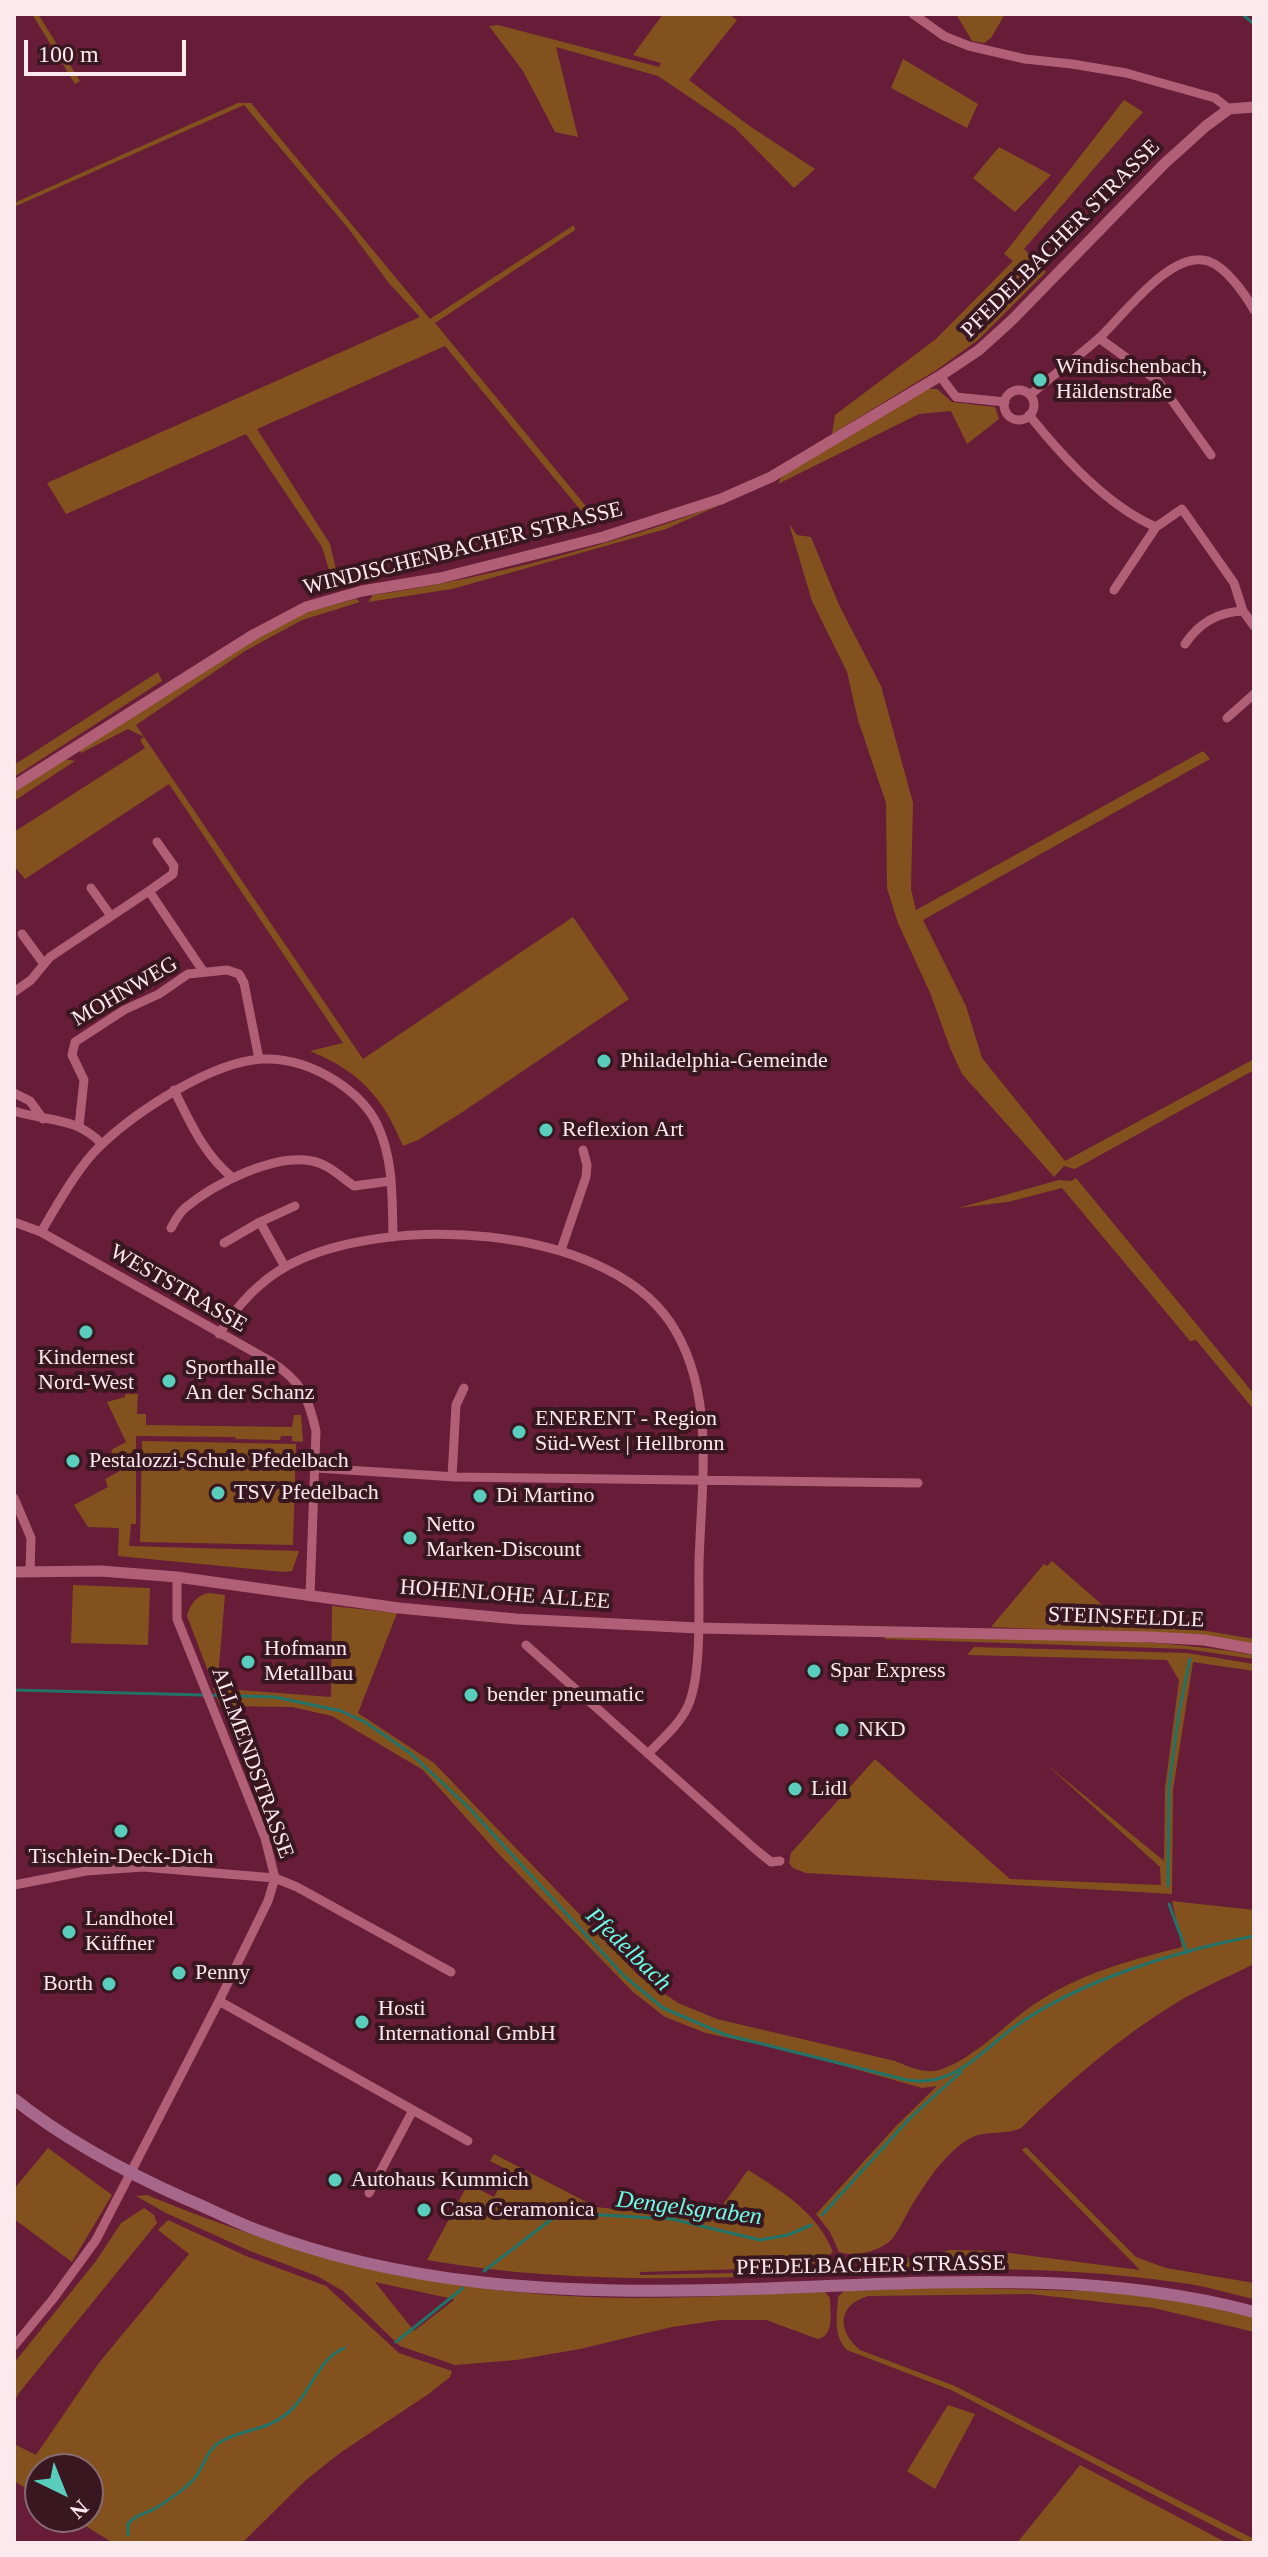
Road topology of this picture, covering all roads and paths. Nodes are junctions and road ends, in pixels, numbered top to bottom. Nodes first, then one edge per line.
1 (913, 14) edge
2 (1254, 107) edge
3 (1229, 109) junction
4 (1254, 310) edge
5 (1099, 338) junction
6 (940, 376) junction
7 (1030, 395) junction
8 (1005, 402) junction
9 (1029, 415) junction
10 (1211, 455) dead end
11 (771, 477) joint
12 (1156, 527) junction
13 (1114, 590) dead end
14 (1243, 611) junction
15 (1254, 626) edge
16 (1185, 644) dead end
17 (1254, 694) edge
18 (1227, 718) dead end
19 (14, 786) edge
20 (157, 842) dead end
21 (91, 888) dead end
22 (149, 891) junction
23 (111, 916) junction
24 (22, 934) dead end
25 (44, 964) junction
26 (203, 971) junction
27 (14, 992) edge
28 (259, 1059) junction
29 (174, 1090) junction
30 (14, 1093) edge
31 (14, 1111) edge
32 (43, 1119) junction
33 (79, 1126) junction
34 (102, 1144) junction
35 (583, 1150) dead end
36 (233, 1178) junction
37 (391, 1181) junction
38 (295, 1206) dead end
39 (14, 1222) edge
40 (260, 1222) junction
41 (171, 1228) dead end
42 (41, 1232) junction
43 (393, 1237) junction
44 (224, 1243) dead end
45 (561, 1250) junction
46 (285, 1267) junction
47 (219, 1334) junction
48 (464, 1388) dead end
49 (316, 1468) junction
50 (452, 1477) junction
51 (701, 1481) junction
52 (918, 1483) dead end
53 (14, 1498) edge
54 (14, 1572) edge
55 (30, 1572) junction
56 (177, 1577) junction
57 (310, 1595) junction
58 (698, 1628) junction
59 (995, 1634) joint
60 (526, 1645) dead end
61 (1254, 1649) edge
62 (648, 1754) junction
63 (780, 1861) dead end
64 (275, 1878) junction
65 (14, 1885) edge
66 (451, 1972) dead end
67 (219, 2001) junction
68 (14, 2099) edge
69 (413, 2110) junction
70 (468, 2141) dead end
71 (131, 2174) junction
72 (369, 2193) dead end
73 (1254, 2312) edge
74 (14, 2346) edge

1 - 3 street
2 - 3 street
3 - 6 street, PFEDELBACHER STRASSE
4 - 5 street
5 - 7 street
5 - 10 street
6 - 8 street
6 - 11 street, PFEDELBACHER STRASSE
7 - 8 street
7 - 9 street
8 - 9 street
9 - 12 street
11 - 19 street, WINDISCHENBACHER STRASSE
12 - 13 street
12 - 14 street
14 - 15 street
14 - 16 street
17 - 18 street
20 - 22 street
21 - 23 street
22 - 23 street
22 - 26 street
23 - 25 street
24 - 25 street
25 - 27 street
26 - 28 street, MOHNWEG
26 - 33 street, MOHNWEG
28 - 29 street
28 - 37 street
29 - 34 street
29 - 36 street
30 - 32 street
31 - 32 street
32 - 33 street
33 - 34 street
34 - 42 street
35 - 45 street
36 - 37 street
36 - 41 street
37 - 43 street
38 - 40 street
39 - 42 street, WESTSTRASSE
40 - 44 street
40 - 46 street
42 - 47 street, WESTSTRASSE
43 - 45 street
43 - 46 street
45 - 51 street
46 - 47 street
47 - 49 street, WESTSTRASSE
48 - 50 street
49 - 50 street
49 - 57 street, WESTSTRASSE
50 - 51 street
51 - 52 street
51 - 58 street
53 - 55 street
54 - 55 street, HOHENLOHE ALLEE
55 - 56 street, HOHENLOHE ALLEE
56 - 57 street, HOHENLOHE ALLEE
56 - 64 street, ALLMENDSTRASSE
57 - 58 street, HOHENLOHE ALLEE
58 - 59 street, HOHENLOHE ALLEE
58 - 62 street
59 - 61 street, STEINSFELDLE
60 - 62 street
62 - 63 street
64 - 65 street
64 - 66 street
64 - 67 street, ALLMENDSTRASSE
67 - 69 street
67 - 71 street, ALLMENDSTRASSE
68 - 71 main road, PFEDELBACHER STRASSE
69 - 70 street
69 - 72 street
71 - 73 main road, PFEDELBACHER STRASSE
71 - 74 street, ALLMENDSTRASSE

